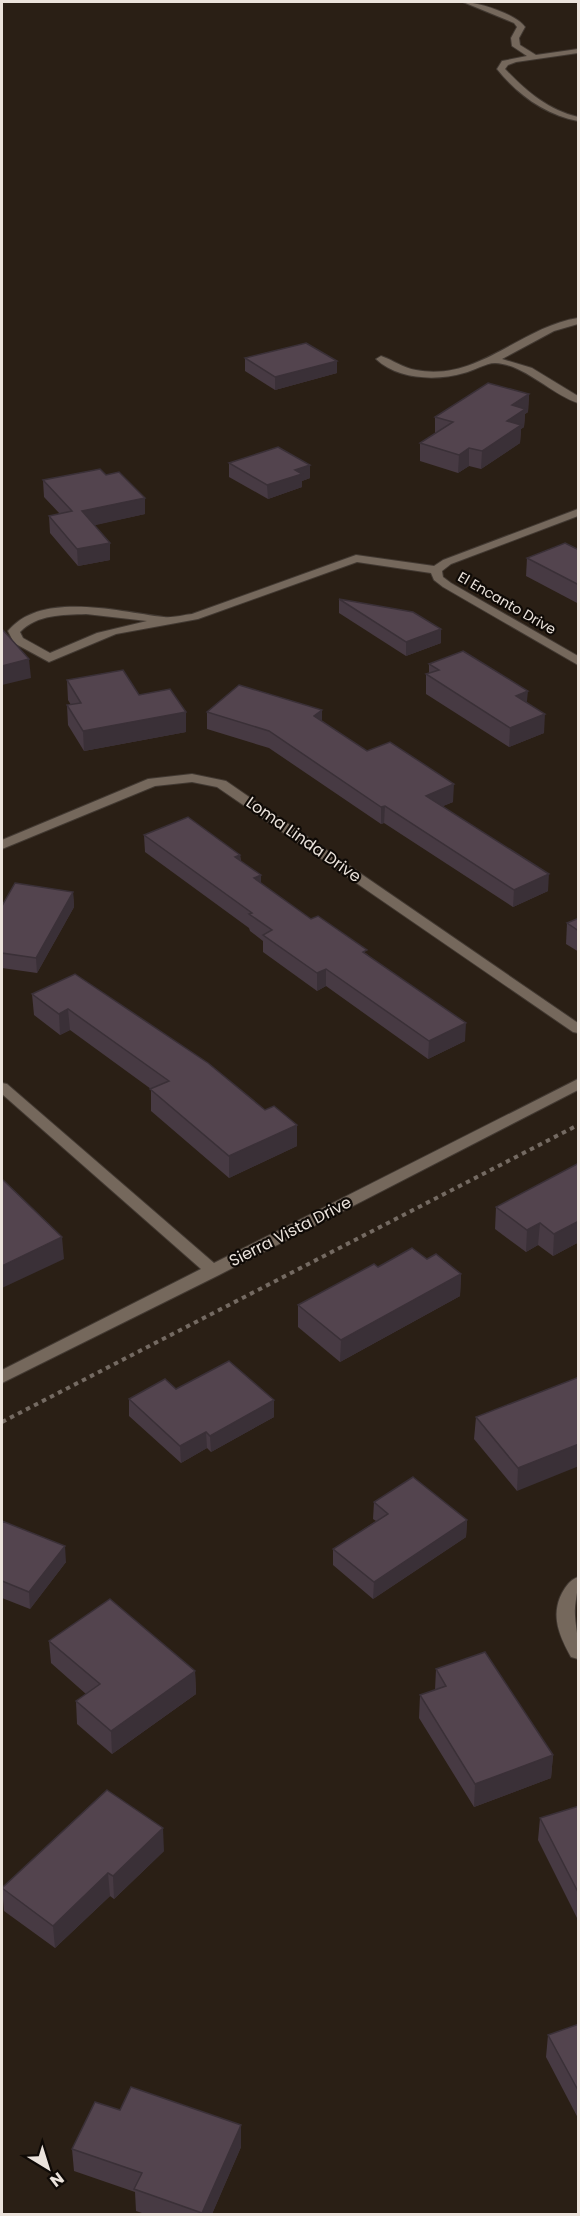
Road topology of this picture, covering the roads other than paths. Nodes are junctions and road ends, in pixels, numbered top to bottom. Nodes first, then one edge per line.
1 (405, 2) edge
2 (418, 2) edge
3 (466, 2) edge
4 (579, 51) edge
5 (533, 56) junction
6 (579, 119) edge
7 (579, 321) edge
8 (381, 359) dead end
9 (493, 359) junction
10 (579, 400) edge
11 (579, 512) edge
12 (436, 570) junction
13 (166, 621) junction
14 (579, 662) edge
15 (2, 845) edge
16 (579, 1029) edge
17 (579, 1084) edge
18 (2, 1087) edge
19 (213, 1270) junction
20 (2, 1377) edge
21 (579, 1584) edge
22 (579, 1652) edge

1 - 2 street
3 - 5 street
4 - 5 street
5 - 6 street
7 - 9 street
8 - 9 street
9 - 10 street
11 - 12 street, El Encanto Drive
12 - 13 street
12 - 14 street, El Encanto Drive
13 - 13 street
15 - 16 street, Loma Linda Drive
17 - 19 street, Sierra Vista Drive
18 - 19 street
19 - 20 street, Sierra Vista Drive
21 - 22 street

